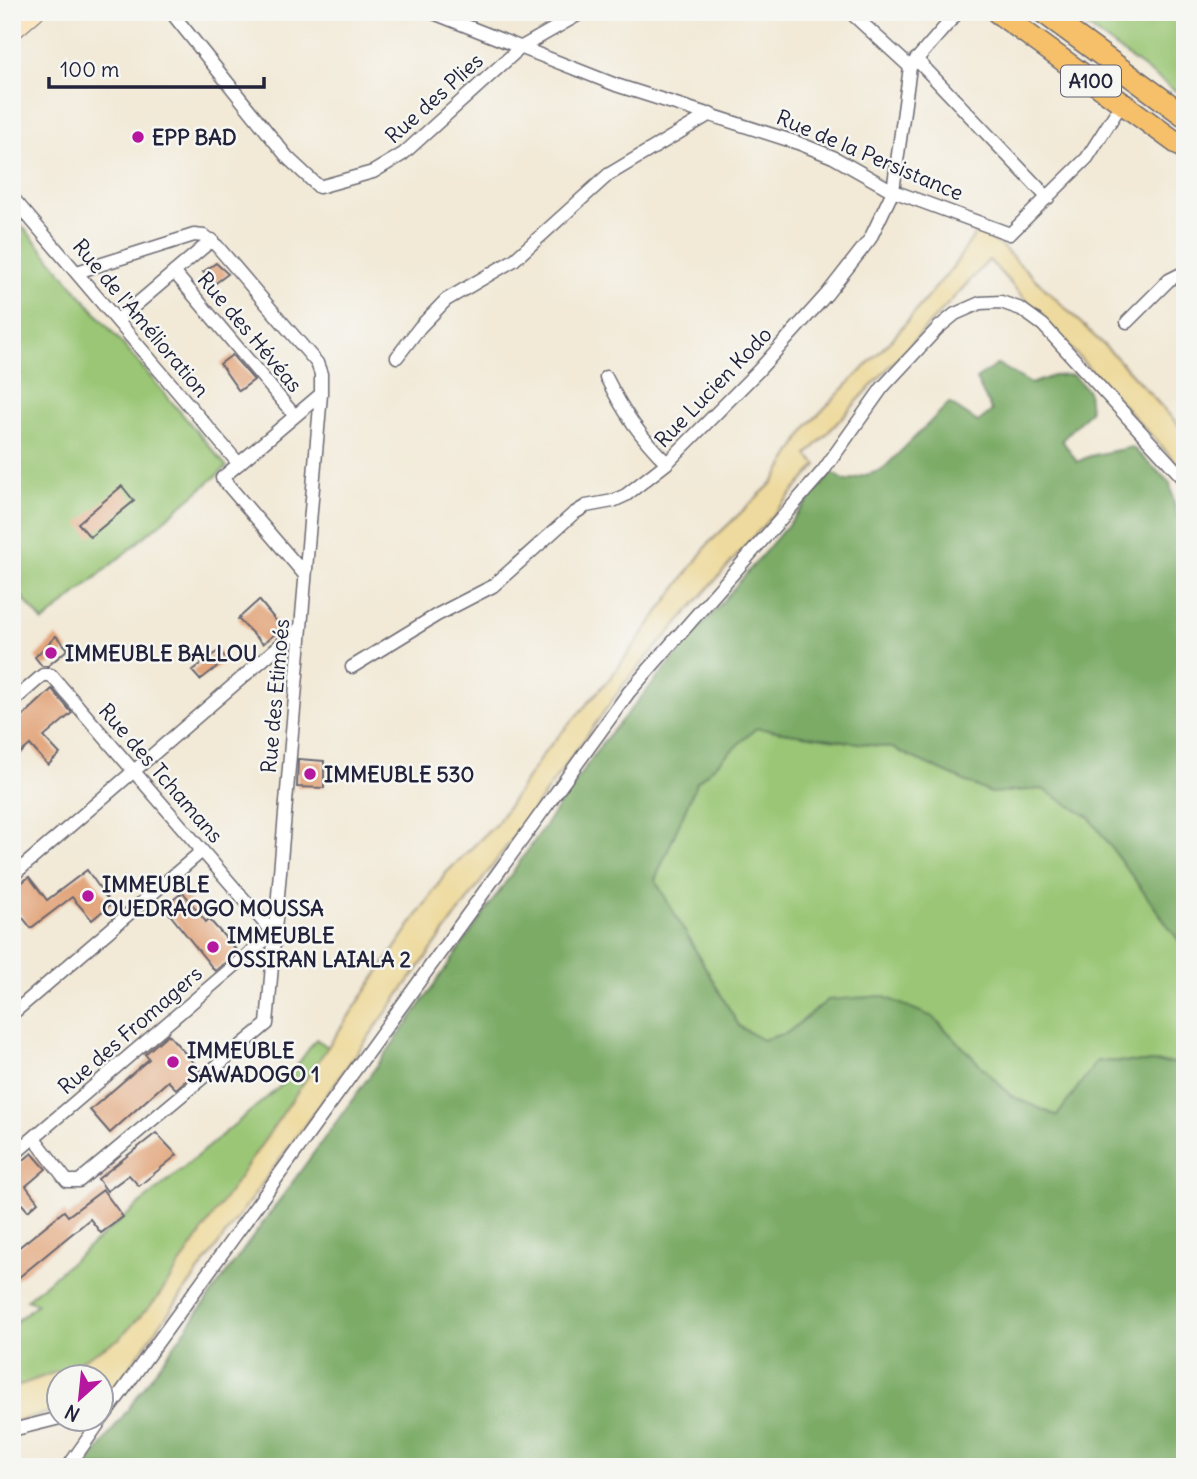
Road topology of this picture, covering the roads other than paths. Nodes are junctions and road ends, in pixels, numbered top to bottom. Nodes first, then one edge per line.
1 (36, 12) edge
2 (171, 12) edge
3 (431, 12) edge
4 (583, 12) edge
5 (850, 12) edge
6 (958, 12) edge
7 (997, 12) edge
8 (1043, 12) edge
9 (12, 33) edge
10 (520, 48) junction
11 (913, 63) junction
12 (1122, 103) junction
13 (710, 114) junction
14 (1185, 116) edge
15 (1185, 149) edge
16 (893, 191) junction
17 (12, 197) edge
18 (1048, 198) junction
19 (212, 240) junction
20 (77, 272) junction
21 (174, 272) junction
22 (1185, 272) edge
23 (118, 320) junction
24 (1127, 322) dead end
25 (397, 357) dead end
26 (606, 377) dead end
27 (321, 394) junction
28 (295, 416) junction
29 (667, 463) junction
30 (239, 464) junction
31 (1185, 480) edge
32 (304, 575) junction
33 (301, 627) junction
34 (352, 667) dead end
35 (12, 702) edge
36 (133, 771) junction
37 (202, 851) junction
38 (12, 876) edge
39 (273, 933) junction
40 (12, 1014) edge
41 (34, 1138) junction
42 (12, 1156) edge
43 (116, 1393) edge
44 (46, 1422) edge
45 (12, 1430) edge
46 (91, 1434) edge
47 (68, 1467) edge

1 - 9 street
2 - 10 street, Rue des Plies
3 - 10 street, Rue de la Persistance
4 - 10 street, Rue des Plies
5 - 11 street
6 - 11 street
7 - 12 highway, A100
8 - 14 highway, A100
10 - 13 street, Rue de la Persistance
11 - 16 street, Rue Lucien Kodo
11 - 18 street
12 - 15 highway, A100
12 - 18 street, Rue de la Persistance
13 - 16 street, Rue de la Persistance
13 - 25 street
16 - 18 street, Rue de la Persistance
16 - 29 street, Rue Lucien Kodo
17 - 20 street, Rue de l'Amélioration
19 - 20 street
19 - 21 street
19 - 27 street, Rue des Etimoés
20 - 23 street, Rue de l'Amélioration
21 - 23 street
21 - 28 street, Rue des Hévéas
22 - 24 street
23 - 30 street, Rue de l'Amélioration
26 - 29 street
27 - 28 street
27 - 32 street, Rue des Etimoés
28 - 30 street
29 - 34 street, Rue Lucien Kodo
30 - 32 street
31 - 43 street
32 - 33 street, Rue des Etimoés
33 - 36 street
33 - 39 street, Rue des Etimoés
35 - 36 street, Rue des Tchamans
36 - 37 street, Rue des Tchamans
36 - 38 street
37 - 39 street, Rue des Tchamans
37 - 40 street
39 - 41 street, Rue des Fromagers
39 - 41 street, Rue des Etimoés
41 - 42 street, Rue des Fromagers
44 - 45 street
46 - 47 street

